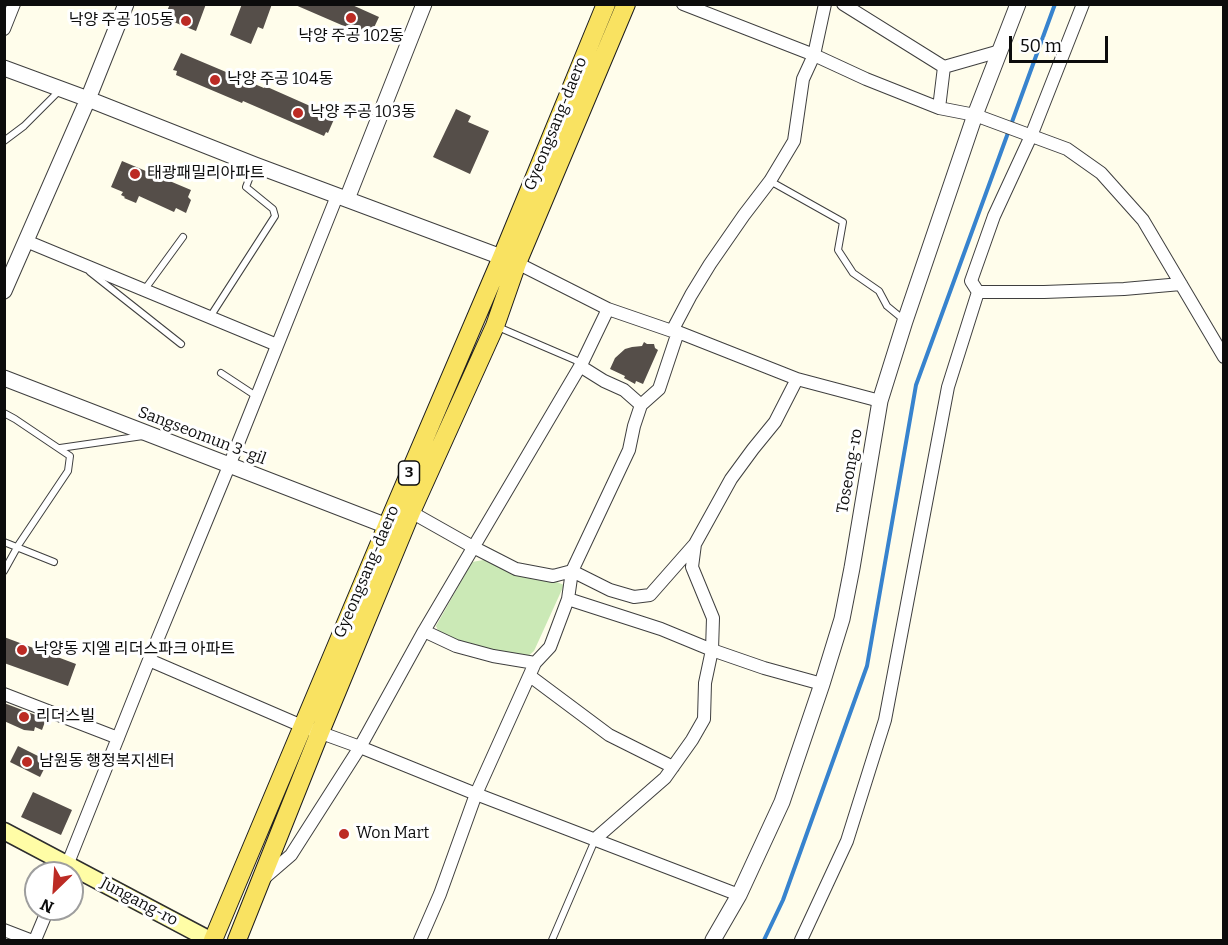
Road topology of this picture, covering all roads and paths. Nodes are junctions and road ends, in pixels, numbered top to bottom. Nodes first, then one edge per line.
1 (14, 4) edge
2 (126, 4) edge
3 (424, 4) edge
4 (606, 4) edge
5 (626, 4) edge
6 (682, 4) edge
7 (825, 4) edge
8 (843, 4) edge
9 (1018, 4) edge
10 (1083, 4) edge
11 (4, 29) edge
12 (1000, 51) junction
13 (814, 55) junction
14 (4, 68) edge
15 (944, 68) junction
16 (61, 89) junction
17 (88, 99) junction
18 (939, 108) junction
19 (978, 116) junction
20 (1031, 136) junction
21 (4, 141) edge
22 (255, 165) junction
23 (770, 181) junction
24 (342, 197) junction
25 (183, 237) dead end
26 (26, 241) junction
27 (510, 260) junction
28 (76, 262) junction
29 (1181, 284) junction
30 (144, 290) junction
31 (4, 291) edge
32 (978, 292) junction
33 (608, 309) junction
34 (210, 317) junction
35 (905, 321) junction
36 (495, 326) junction
37 (675, 332) junction
38 (181, 344) dead end
39 (278, 345) junction
40 (1224, 357) edge
41 (581, 364) junction
42 (221, 373) dead end
43 (4, 378) edge
44 (797, 379) junction
45 (257, 397) junction
46 (880, 401) junction
47 (641, 405) junction
48 (4, 413) edge
49 (150, 435) junction
50 (60, 448) junction
51 (229, 466) junction
52 (411, 512) junction
53 (387, 526) junction
54 (4, 542) edge
55 (695, 544) junction
56 (18, 547) junction
57 (473, 547) junction
58 (54, 562) dead end
59 (4, 571) edge
60 (572, 571) junction
61 (568, 600) junction
62 (424, 631) junction
63 (712, 650) junction
64 (149, 660) junction
65 (535, 663) junction
66 (530, 676) junction
67 (822, 684) junction
68 (4, 694) edge
69 (311, 729) junction
70 (118, 738) junction
71 (360, 747) junction
72 (673, 767) junction
73 (476, 794) junction
74 (4, 831) edge
75 (596, 839) junction
76 (54, 861) edge
77 (69, 861) edge
78 (84, 877) edge
79 (260, 883) junction
80 (739, 895) junction
81 (43, 921) edge
82 (4, 930) edge
83 (30, 940) edge
84 (35, 940) edge
85 (212, 940) edge
86 (237, 940) edge
87 (420, 940) edge
88 (552, 940) edge
89 (713, 940) edge
90 (801, 940) edge

1 - 11 street
2 - 17 street
3 - 24 street
4 - 27 main road, Gyeongsang-daero / 3
5 - 27 main road, Gyeongsang-daero / 3
6 - 13 street
7 - 13 street
8 - 15 street
9 - 12 street, Toseong-ro
10 - 20 street
12 - 15 street
12 - 19 street, Toseong-ro
13 - 18 street
13 - 23 street
14 - 16 street
15 - 18 street
16 - 17 street
16 - 21 lane
17 - 22 street
17 - 26 street
18 - 19 street
19 - 20 street
19 - 35 street, Toseong-ro
20 - 29 street
20 - 32 street
22 - 24 street
22 - 34 lane
23 - 35 lane
23 - 37 street
24 - 27 street
24 - 39 street
25 - 30 lane
26 - 28 street
26 - 31 street
27 - 33 street
27 - 36 main road, Gyeongsang-daero / 3
27 - 53 main road, Gyeongsang-daero / 3
28 - 30 street
28 - 38 lane
29 - 32 street
29 - 40 street
30 - 34 street
32 - 90 street
33 - 37 street
33 - 41 street
34 - 39 street
35 - 46 street, Toseong-ro
36 - 41 lane
36 - 52 main road, Gyeongsang-daero / 3
37 - 44 street
37 - 47 street
39 - 45 street
41 - 47 street
41 - 57 street
42 - 45 lane
43 - 49 street, Sangseomun 3-gil
44 - 46 street
44 - 55 street
45 - 51 street
46 - 67 street, Toseong-ro
47 - 60 street
48 - 50 lane
49 - 50 lane
49 - 51 street, Sangseomun 3-gil
50 - 56 lane
51 - 53 street, Sangseomun 3-gil
51 - 64 street
52 - 57 street
52 - 69 main road, Gyeongsang-daero / 3
53 - 69 main road, Gyeongsang-daero / 3
54 - 56 lane
55 - 60 street
55 - 63 street
56 - 58 lane
56 - 59 lane
57 - 60 street
57 - 62 street
60 - 61 street
61 - 63 street
61 - 65 street
62 - 65 street
62 - 71 street
63 - 67 street
63 - 72 street
64 - 69 street
64 - 70 street
65 - 66 street
66 - 72 street
66 - 73 street
67 - 80 street, Toseong-ro
68 - 70 street
69 - 71 street
69 - 79 main road, Gyeongsang-daero / 3
69 - 85 main road, Gyeongsang-daero / 3
70 - 77 street
71 - 73 street
71 - 79 street
72 - 75 street
73 - 75 street
73 - 87 street
74 - 76 main road, Jungang-ro
75 - 80 street
75 - 88 lane
78 - 85 main road, Jungang-ro
79 - 86 main road, Gyeongsang-daero / 3
80 - 89 street, Toseong-ro
81 - 84 street
82 - 83 street

